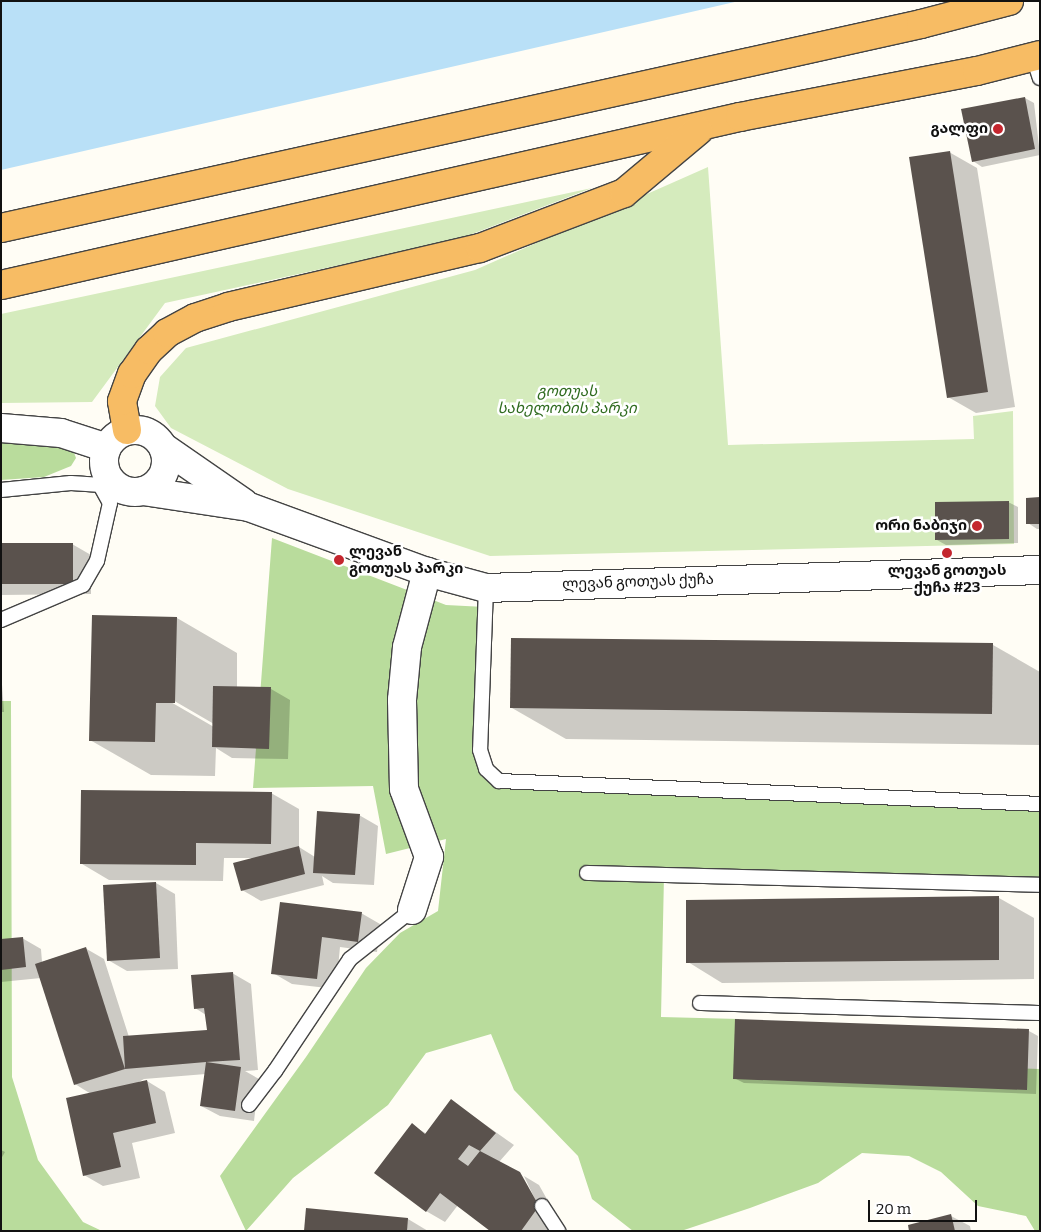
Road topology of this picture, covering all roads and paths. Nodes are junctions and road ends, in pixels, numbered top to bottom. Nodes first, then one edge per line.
1 (1009, 1) edge
2 (1037, 63) edge
3 (702, 128) junction
4 (1, 228) edge
5 (1, 285) edge
6 (1, 428) edge
7 (127, 430) junction
8 (163, 447) junction
9 (107, 448) junction
10 (109, 486) junction
11 (1, 490) edge
12 (143, 491) junction
13 (249, 507) junction
14 (1040, 570) edge
15 (427, 572) junction
16 (486, 588) junction
17 (1, 620) edge
18 (1040, 804) edge
19 (587, 873) dead end
20 (1040, 885) edge
21 (412, 910) joint
22 (700, 1003) dead end
23 (1040, 1013) edge
24 (249, 1105) dead end
25 (542, 1206) dead end
26 (558, 1231) edge

1 - 4 highway
2 - 3 highway
3 - 5 highway
3 - 7 highway
6 - 9 street
7 - 8 street
7 - 9 street
8 - 12 street
8 - 13 street, ლევან გოთუას ქუჩა
9 - 10 street
10 - 11 lane
10 - 12 street
10 - 17 lane
12 - 13 street, ლევან გოთუას ქუჩა
13 - 15 street, ლევან გოთუას ქუჩა
14 - 16 street, ლევან გოთუას ქუჩა
15 - 16 street, ლევან გოთუას ქუჩა
15 - 21 street
16 - 18 lane
19 - 20 lane
21 - 24 lane
22 - 23 lane
25 - 26 lane

